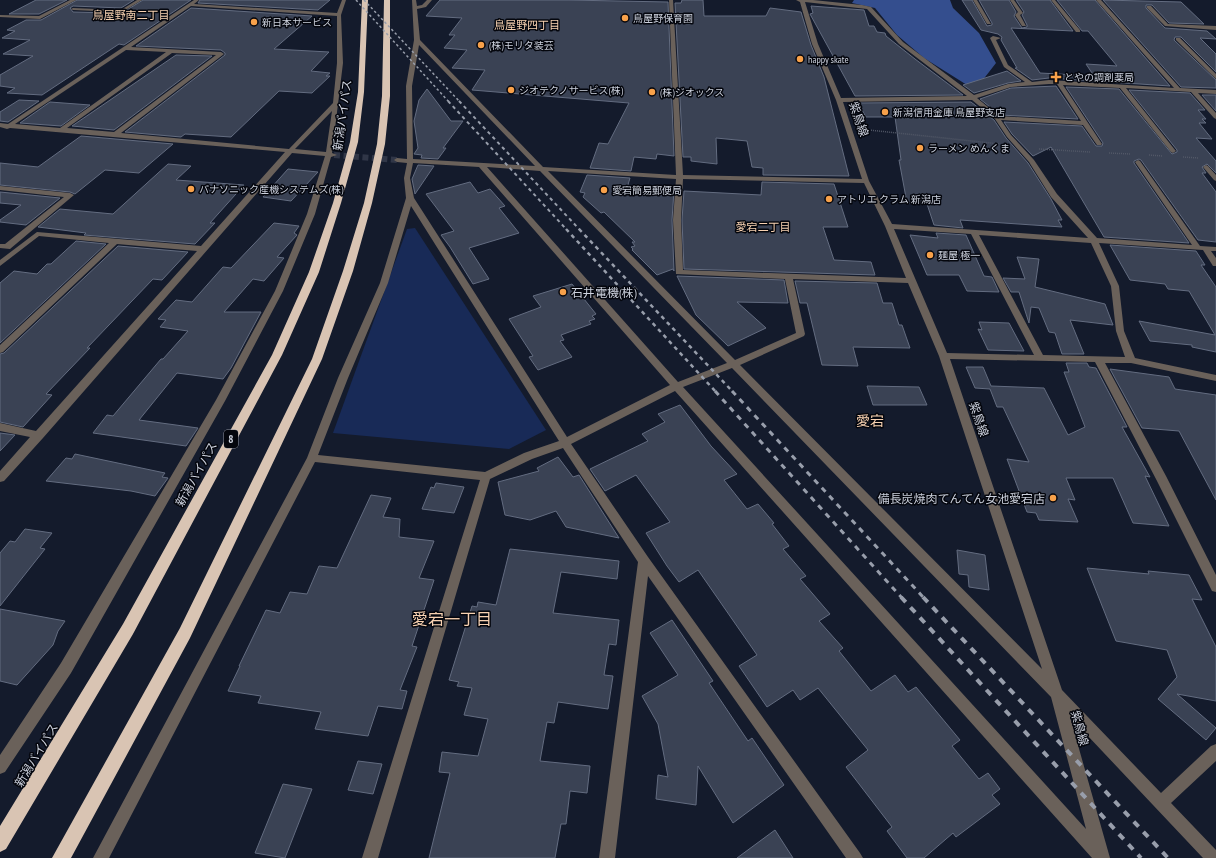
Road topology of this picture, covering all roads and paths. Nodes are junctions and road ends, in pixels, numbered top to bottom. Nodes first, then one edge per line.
1 (74, 0) edge
2 (140, 0) edge
3 (197, 0) edge
4 (344, 0) edge
5 (366, 0) edge
6 (387, 0) edge
7 (414, 0) edge
8 (430, 0) edge
9 (671, 0) edge
10 (798, 0) edge
11 (802, 0) edge
12 (975, 0) edge
13 (1012, 0) edge
14 (1053, 0) edge
15 (1098, 0) edge
16 (235, 4) dead end
17 (190, 5) junction
18 (231, 7) junction
19 (1149, 7) dead end
20 (415, 8) junction
21 (73, 9) dead end
22 (121, 11) junction
23 (339, 15) junction
24 (0, 16) edge
25 (109, 19) dead end
26 (990, 23) dead end
27 (1024, 25) dead end
28 (1216, 28) edge
29 (1078, 31) dead end
30 (998, 38) dead end
31 (1178, 39) dead end
32 (417, 40) junction
33 (125, 48) junction
34 (171, 51) junction
35 (1216, 77) edge
36 (1030, 83) junction
37 (1059, 83) junction
38 (1121, 86) junction
39 (1179, 90) junction
40 (1192, 90) junction
41 (1216, 92) edge
42 (972, 98) junction
43 (839, 100) junction
44 (336, 104) junction
45 (1216, 117) edge
46 (997, 118) junction
47 (1085, 123) junction
48 (0, 125) edge
49 (8, 126) junction
50 (61, 130) junction
51 (869, 130) dead end
52 (0, 131) edge
53 (115, 134) junction
54 (1099, 144) dead end
55 (1019, 147) junction
56 (290, 151) junction
57 (1090, 152) dead end
58 (1106, 153) dead end
59 (332, 155) junction
60 (1145, 155) dead end
61 (1173, 155) junction
62 (1138, 158) joint
63 (1200, 158) dead end
64 (397, 160) tunnel mouth
65 (410, 162) junction
66 (482, 166) junction
67 (1206, 167) dead end
68 (542, 170) junction
69 (680, 177) junction
70 (1216, 179) edge
71 (866, 181) junction
72 (0, 188) edge
73 (410, 198) junction
74 (889, 226) junction
75 (974, 232) junction
76 (116, 240) junction
77 (1094, 240) junction
78 (0, 246) edge
79 (1201, 248) junction
80 (204, 249) junction
81 (1216, 249) edge
82 (0, 264) edge
83 (1216, 264) edge
84 (788, 276) junction
85 (911, 281) junction
86 (0, 350) edge
87 (944, 356) junction
88 (1040, 358) junction
89 (1098, 359) junction
90 (1131, 360) junction
91 (734, 364) junction
92 (1216, 378) edge
93 (676, 386) junction
94 (0, 427) edge
95 (39, 435) junction
96 (565, 443) junction
97 (312, 458) junction
98 (486, 476) junction
99 (0, 478) edge
100 (644, 561) junction
101 (1216, 587) edge
102 (1058, 694) junction
103 (1216, 751) edge
104 (0, 768) edge
105 (1161, 803) junction
106 (0, 843) edge
107 (1101, 857) edge
108 (61, 858) edge
109 (102, 858) edge
110 (370, 858) edge
111 (607, 858) edge
112 (855, 858) edge
113 (1213, 858) edge

1 - 24 street
2 - 22 street
3 - 17 street
4 - 23 street
5 - 106 highway, 新潟バイパス / 8
6 - 108 highway
7 - 20 street
8 - 20 street
9 - 69 street
10 - 11 street
11 - 42 street
11 - 43 street, 紫鳥線
12 - 26 street
13 - 27 street
14 - 29 street
15 - 39 street
16 - 18 street
17 - 18 street
17 - 33 street
18 - 23 street
19 - 28 street
20 - 32 street
21 - 22 street
22 - 25 street
23 - 44 street
30 - 36 street
31 - 35 street
32 - 65 street
32 - 68 street
33 - 34 street
33 - 49 street
34 - 50 street
34 - 53 street
36 - 37 street
36 - 42 street
37 - 38 street
37 - 47 street
38 - 39 street
38 - 61 street
39 - 40 street
40 - 41 street
40 - 45 street
42 - 43 street
42 - 46 street
43 - 71 street, 紫鳥線
44 - 56 street
44 - 59 street
46 - 47 street
46 - 55 street
47 - 54 street
48 - 49 street
49 - 50 street
49 - 52 street
50 - 53 street
51 - 55 path
53 - 56 street
55 - 57 path
55 - 77 street
56 - 59 street
56 - 80 street
58 - 62 path
59 - 104 street
60 - 61 path
61 - 63 path
62 - 79 street
64 - 65 street
65 - 66 street
65 - 73 street
66 - 68 street
66 - 93 street
67 - 70 street
68 - 69 street
68 - 91 street
69 - 71 street
69 - 84 street
71 - 74 street, 紫鳥線
72 - 78 street
73 - 96 street
73 - 97 street
74 - 75 street
74 - 85 street, 紫鳥線
75 - 77 street
75 - 88 street
76 - 80 street
76 - 82 street
76 - 86 street
77 - 79 street
77 - 90 street
79 - 81 street
79 - 83 street
80 - 95 street
84 - 85 street
84 - 91 street
85 - 87 street, 紫鳥線
87 - 88 street
87 - 102 street, 紫鳥線
88 - 89 street
89 - 90 street
89 - 101 street
90 - 92 street
91 - 93 street
91 - 102 street
93 - 96 street
93 - 107 street
94 - 95 street
95 - 99 street
96 - 98 street
96 - 100 street
97 - 98 street
97 - 109 street
98 - 110 street
100 - 111 street
100 - 112 street
102 - 105 street
102 - 107 street, 紫鳥線
103 - 105 street
105 - 113 street

